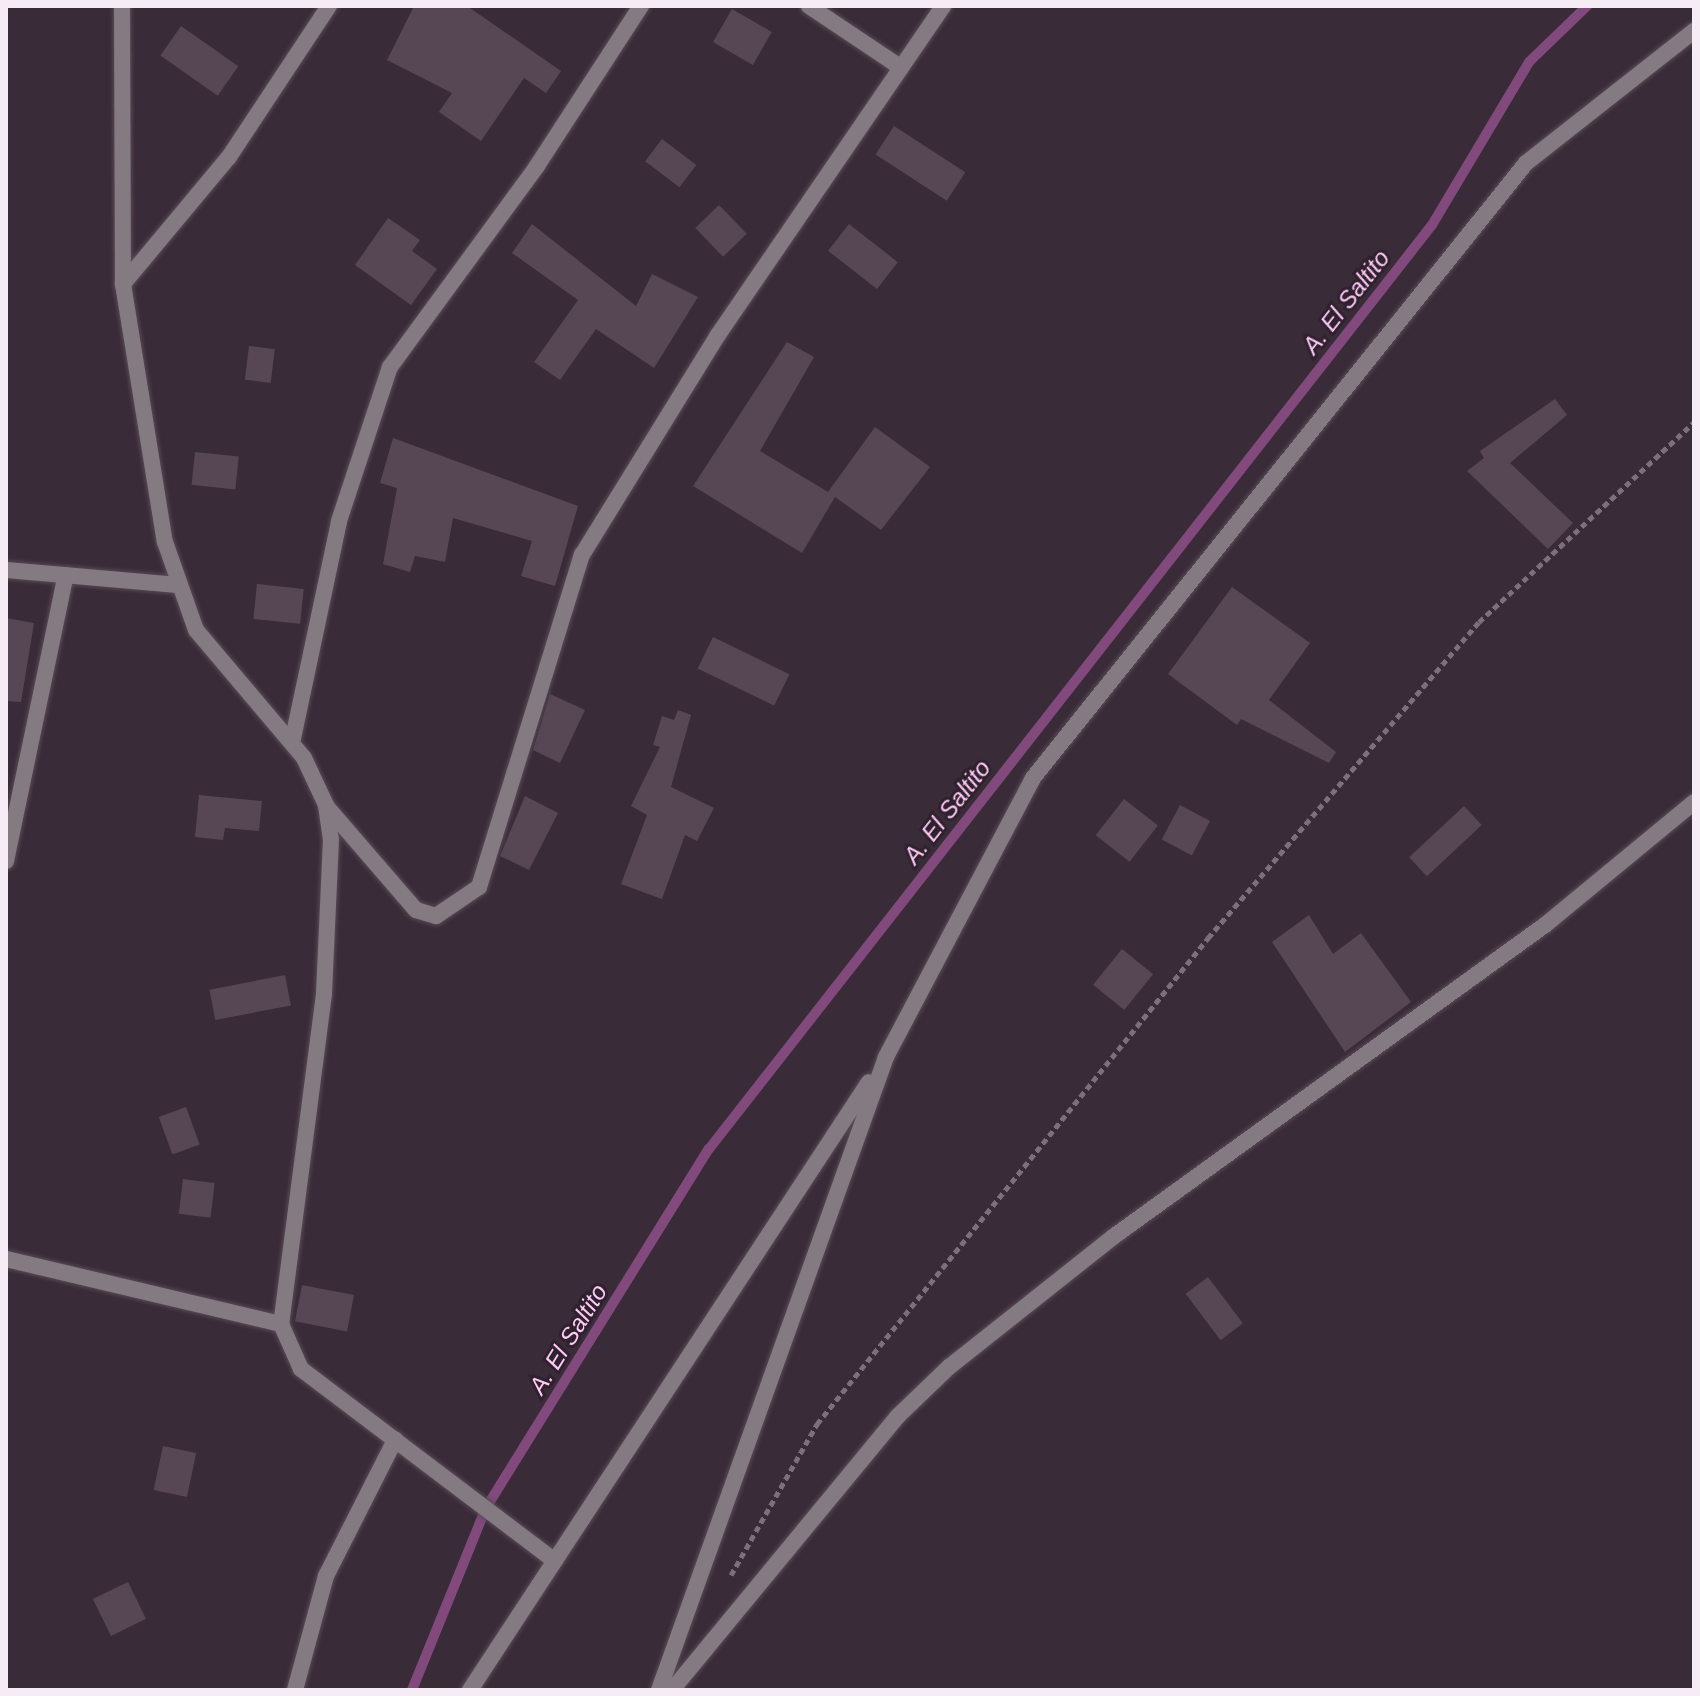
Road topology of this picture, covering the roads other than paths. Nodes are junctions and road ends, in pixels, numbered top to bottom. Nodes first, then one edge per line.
1 (122, 6) edge
2 (329, 6) edge
3 (641, 6) edge
4 (809, 6) edge
5 (943, 6) edge
6 (1694, 31) edge
7 (900, 67) junction
8 (123, 284) junction
9 (6, 570) edge
10 (66, 575) junction
11 (178, 585) junction
12 (292, 743) junction
13 (1694, 802) edge
14 (326, 805) junction
15 (6, 861) edge
16 (886, 1057) junction
17 (6, 1259) edge
18 (281, 1324) junction
19 (395, 1440) junction
20 (555, 1561) junction
21 (295, 1690) edge
22 (470, 1690) edge
23 (659, 1690) edge
24 (672, 1690) edge

1 - 8 street
2 - 8 street
3 - 12 street
4 - 7 street
5 - 7 street
6 - 16 street
7 - 14 street
8 - 11 street
9 - 10 street
10 - 11 street
10 - 15 street
11 - 12 street
12 - 14 street
13 - 24 street
14 - 18 street
16 - 20 street
16 - 23 street
17 - 18 street
18 - 19 street
19 - 20 street
19 - 21 street
20 - 22 street

